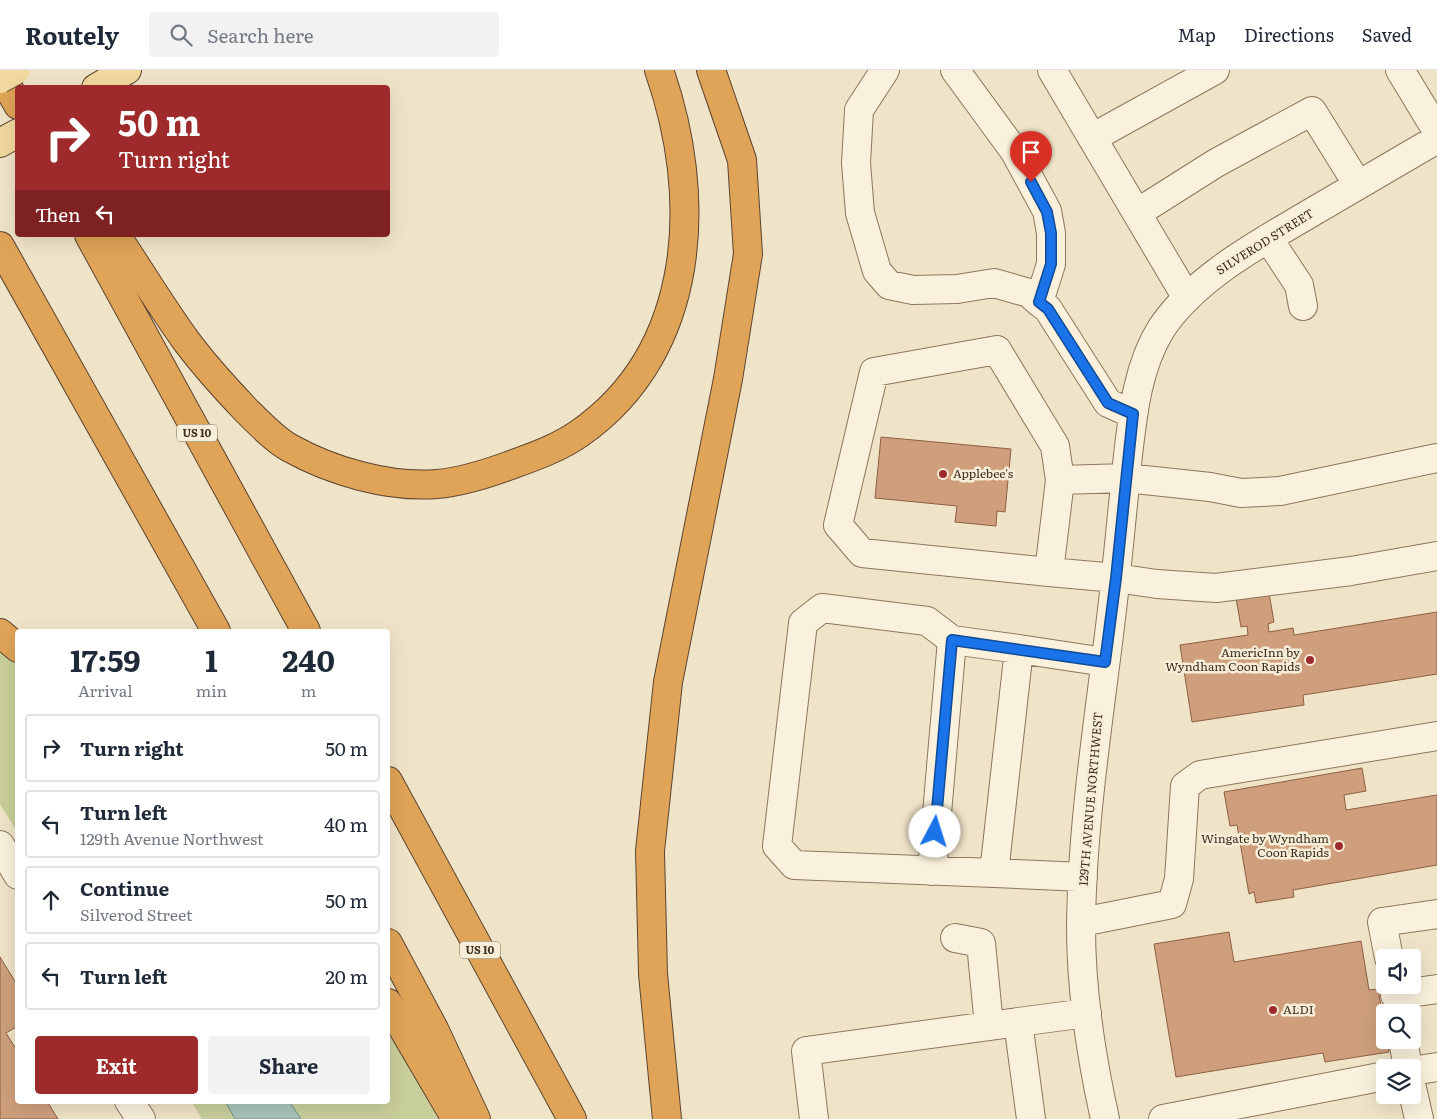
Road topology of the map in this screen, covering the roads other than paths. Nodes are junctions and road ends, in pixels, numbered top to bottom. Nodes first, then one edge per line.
1 (6, 70) edge
2 (16, 70) edge
3 (658, 70) edge
4 (712, 70) edge
5 (885, 70) edge
6 (955, 70) edge
7 (1052, 70) edge
8 (1400, 70) edge
9 (0, 73) edge
10 (1199, 74) edge
11 (0, 79) edge
12 (16, 85) edge
13 (15, 100) edge
14 (1437, 131) edge
15 (15, 135) edge
16 (1092, 138) junction
17 (1437, 139) edge
18 (0, 143) edge
19 (1358, 185) junction
20 (1137, 213) junction
21 (90, 237) edge
22 (117, 237) edge
23 (1268, 238) junction
24 (2, 249) edge
25 (1187, 298) junction
26 (1039, 302) junction
27 (1302, 306) dead end
28 (1133, 414) junction
29 (1437, 458) edge
30 (1126, 478) junction
31 (1060, 480) junction
32 (1437, 556) edge
33 (1050, 572) junction
34 (1116, 578) junction
35 (215, 629) edge
36 (305, 629) edge
37 (0, 633) edge
38 (952, 640) junction
39 (15, 646) edge
40 (1019, 649) junction
41 (1105, 662) junction
42 (1437, 736) edge
43 (390, 785) edge
44 (0, 846) edge
45 (15, 870) edge
46 (932, 870) junction
47 (994, 873) junction
48 (1082, 877) junction
49 (1437, 914) edge
50 (1082, 922) junction
51 (955, 938) dead end
52 (390, 946) edge
53 (1387, 949) edge
54 (1437, 989) edge
55 (1396, 997) edge
56 (390, 1006) edge
57 (1087, 1013) junction
58 (1018, 1022) junction
59 (990, 1026) junction
60 (1437, 1067) edge
61 (1421, 1070) edge
62 (1376, 1078) edge
63 (131, 1104) edge
64 (1416, 1104) edge
65 (141, 1119) edge
66 (456, 1119) edge
67 (476, 1119) edge
68 (572, 1119) edge
69 (667, 1119) edge
70 (814, 1119) edge
71 (1031, 1119) edge
72 (1105, 1119) edge
73 (1163, 1119) edge
74 (1419, 1119) edge

1 - 12 highway
2 - 11 main road, bridge
3 - 22 highway
4 - 69 highway
5 - 26 street
6 - 26 street
7 - 16 street
8 - 14 street
9 - 13 highway
10 - 16 street
15 - 18 main road
16 - 20 street
17 - 19 street, SILVEROD STREET
19 - 20 street
19 - 23 street, SILVEROD STREET
20 - 25 street
21 - 36 highway, US 10
23 - 25 street, SILVEROD STREET
23 - 27 street
24 - 35 highway
25 - 28 street, SILVEROD STREET
26 - 28 street
28 - 30 street, SILVEROD STREET
29 - 30 street
30 - 31 street
30 - 34 street, 129TH AVENUE NORTHWEST
31 - 33 street
31 - 33 street
32 - 34 street
33 - 34 street
34 - 41 street, 129TH AVENUE NORTHWEST
37 - 39 highway
38 - 40 street
38 - 46 street
38 - 46 street
40 - 41 street
40 - 47 street
41 - 48 street, 129TH AVENUE NORTHWEST
42 - 50 street
43 - 68 highway, US 10
44 - 45 street
46 - 47 street
47 - 48 street
48 - 50 street, 129TH AVENUE NORTHWEST
49 - 53 street
50 - 57 street, 129TH AVENUE NORTHWEST
51 - 59 street
52 - 67 highway
54 - 55 street
56 - 66 highway
57 - 58 street
57 - 72 street, 129TH AVENUE NORTHWEST
58 - 59 street
58 - 71 street
59 - 70 street
60 - 61 street
62 - 73 street
63 - 65 street
64 - 74 street

